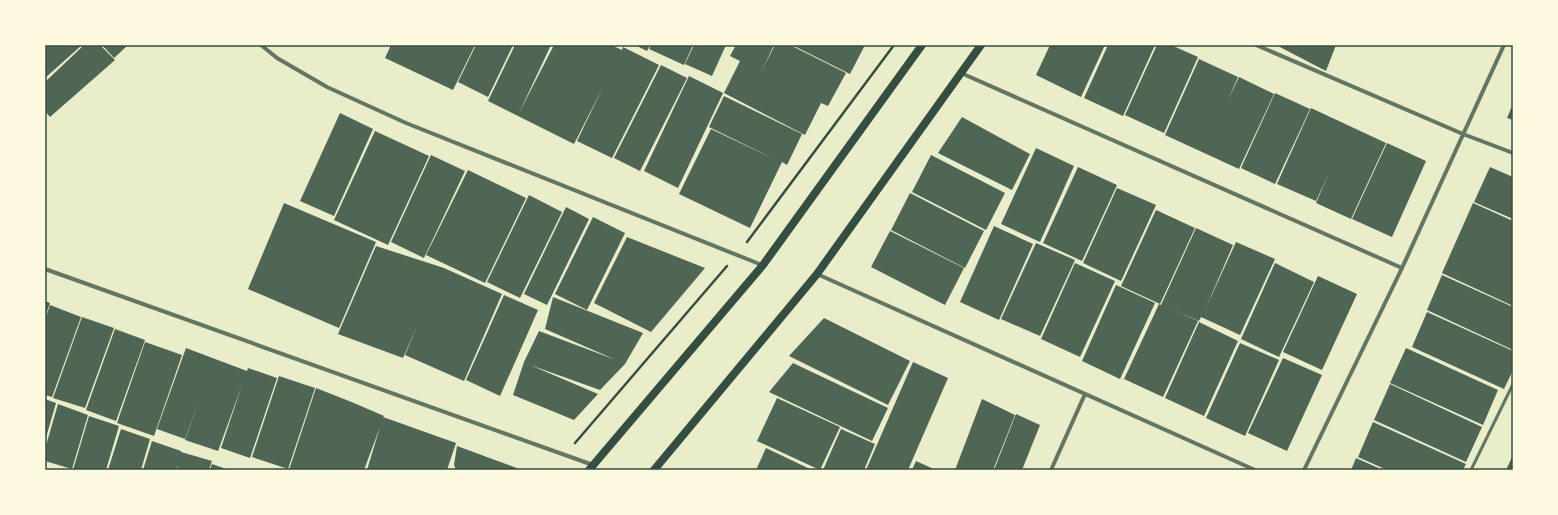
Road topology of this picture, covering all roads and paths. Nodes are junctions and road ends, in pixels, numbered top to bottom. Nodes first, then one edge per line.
1 (261, 45) edge
2 (922, 45) edge
3 (981, 45) edge
4 (1256, 45) edge
5 (1504, 45) edge
6 (961, 73) junction
7 (1463, 134) junction
8 (1513, 153) edge
9 (762, 265) junction
10 (1402, 268) junction
11 (45, 269) edge
12 (817, 274) junction
13 (1513, 384) edge
14 (1085, 394) junction
15 (591, 468) edge
16 (654, 470) edge
17 (1051, 470) edge
18 (1255, 470) edge
19 (1304, 470) edge
20 (1472, 470) edge

1 - 9 street
2 - 9 main road
3 - 6 main road
4 - 7 street
5 - 7 street
6 - 10 street
6 - 12 main road
7 - 8 street
7 - 10 street
9 - 15 main road
10 - 19 street
11 - 15 street
12 - 14 street
12 - 16 main road
13 - 20 lane
14 - 17 street
14 - 18 street

